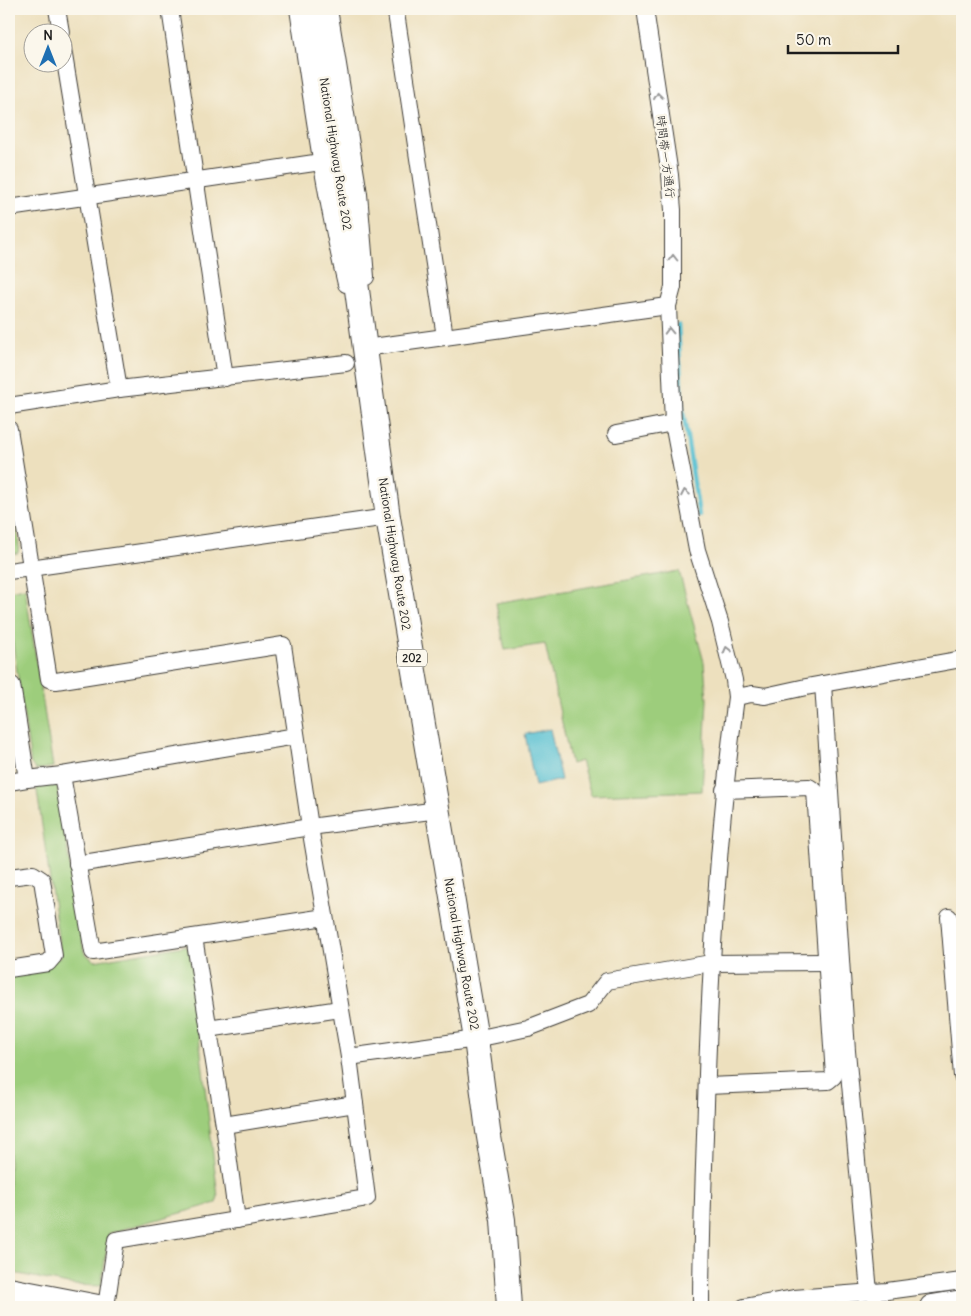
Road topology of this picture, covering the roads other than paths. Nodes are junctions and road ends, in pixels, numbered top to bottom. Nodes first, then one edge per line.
1 (57, 9) edge
2 (170, 9) edge
3 (298, 9) edge
4 (314, 9) edge
5 (329, 9) edge
6 (394, 9) edge
7 (645, 9) edge
8 (59, 22) edge
9 (67, 72) edge
10 (321, 162) junction
11 (195, 180) junction
12 (87, 196) junction
13 (9, 208) edge
14 (668, 306) junction
15 (445, 337) junction
16 (365, 346) junction
17 (346, 363) dead end
18 (225, 378) junction
19 (119, 389) junction
20 (9, 406) edge
21 (673, 423) junction
22 (9, 429) edge
23 (616, 434) dead end
24 (388, 517) junction
25 (32, 568) junction
26 (9, 571) edge
27 (962, 659) edge
28 (822, 684) junction
29 (9, 686) edge
30 (736, 697) junction
31 (296, 736) junction
32 (62, 775) junction
33 (28, 779) junction
34 (9, 782) edge
35 (724, 790) junction
36 (438, 810) junction
37 (310, 827) junction
38 (77, 864) junction
39 (9, 877) edge
40 (325, 917) junction
41 (949, 917) dead end
42 (194, 937) junction
43 (826, 962) junction
44 (711, 963) junction
45 (9, 969) edge
46 (340, 1009) junction
47 (208, 1029) junction
48 (476, 1039) junction
49 (348, 1057) junction
50 (962, 1076) edge
51 (706, 1086) junction
52 (355, 1104) junction
53 (224, 1125) junction
54 (237, 1220) junction
55 (962, 1281) edge
56 (9, 1290) edge
57 (869, 1292) junction
58 (9, 1301) edge
59 (962, 1302) edge
60 (41, 1307) edge
61 (98, 1307) edge
62 (106, 1307) edge
63 (509, 1307) edge
64 (701, 1307) edge
65 (744, 1307) edge
66 (932, 1307) edge

1 - 8 street
2 - 11 street
3 - 10 street
4 - 16 highway, National Highway Route 202 / 202
5 - 16 street
6 - 15 street
14 -> 7 street, 時間帯一方通行
9 - 12 street
10 - 11 street
10 - 16 street
11 - 12 street
11 - 18 street
12 - 13 street
12 - 19 street
14 - 15 street
21 -> 14 street, 時間帯一方通行
15 - 16 street
16 - 24 highway, National Highway Route 202 / 202
17 - 18 street
18 - 19 street
19 - 20 street
21 - 23 street
30 -> 21 street, 時間帯一方通行
22 - 25 street
24 - 25 street
24 - 36 highway, National Highway Route 202 / 202
25 - 26 street
25 - 31 street
27 - 28 street
28 - 30 street
28 - 57 street
29 - 33 street
30 - 35 street, 時間帯一方通行
31 - 32 street
31 - 37 street
32 - 33 street
32 - 38 street
33 - 34 street
35 - 43 street
35 - 44 street, 時間帯一方通行
36 - 37 street
36 - 48 highway, National Highway Route 202 / 202
37 - 38 street
37 - 40 street
38 - 42 street
39 - 45 street
40 - 42 street
40 - 46 street
41 - 50 street
42 - 47 street
43 - 44 street
43 - 51 street
44 - 48 street
44 - 51 street, 時間帯一方通行
46 - 47 street
46 - 49 street
47 - 53 street
48 - 49 street
48 - 63 highway, National Highway Route 202 / 202
49 - 52 street
51 - 64 street, 時間帯一方通行
52 - 53 street
52 - 54 street
53 - 54 street
54 - 62 street
55 - 57 street
56 - 61 highway
57 - 65 street
58 - 60 highway
59 - 66 highway

